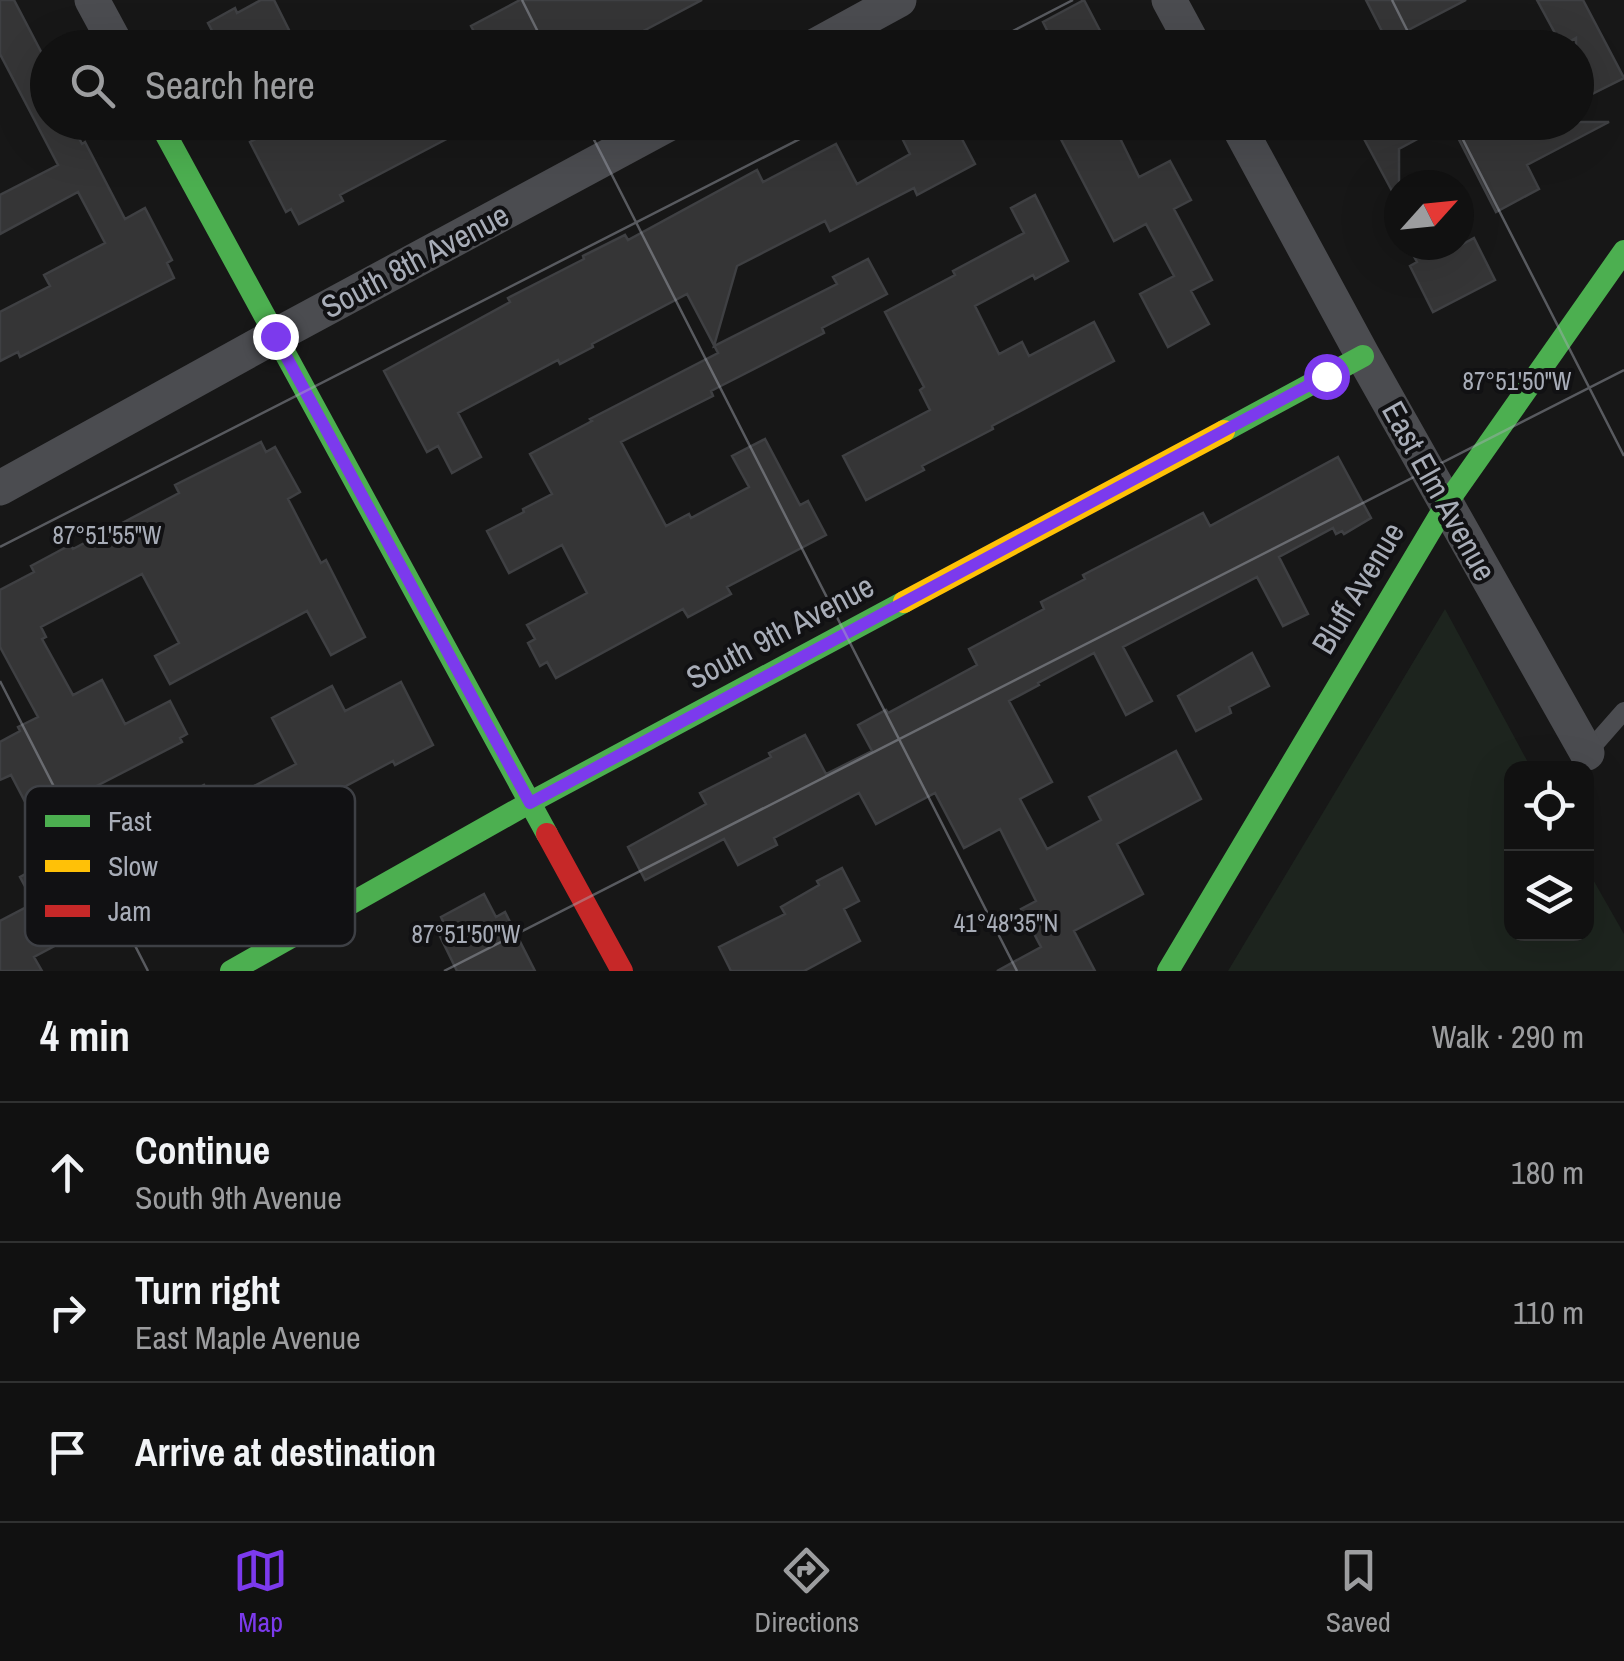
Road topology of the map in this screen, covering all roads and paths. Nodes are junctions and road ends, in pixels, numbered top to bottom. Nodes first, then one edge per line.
1 (92, 0) edge
2 (899, 0) edge
3 (1169, 0) edge
4 (108, 30) edge
5 (844, 30) edge
6 (1185, 30) edge
7 (169, 140) edge
8 (639, 140) edge
9 (1246, 140) edge
10 (1624, 251) edge
11 (275, 336) junction
12 (1364, 356) junction
13 (0, 488) edge
14 (1447, 503) junction
15 (1624, 711) edge
16 (1586, 752) joint
17 (530, 803) junction
18 (355, 902) edge
19 (276, 946) edge
20 (232, 971) edge
21 (622, 971) edge
22 (1168, 971) edge

1 - 4 street
2 - 5 street
3 - 6 street
7 - 11 street
8 - 11 street, South 8th Avenue
9 - 12 street, East Elm Avenue
10 - 14 street, Bluff Avenue
11 - 13 street, South 8th Avenue
11 - 17 street
12 - 14 street, East Elm Avenue
12 - 17 street, South 9th Avenue
14 - 16 street, East Elm Avenue
14 - 22 street, Bluff Avenue
15 - 16 lane
17 - 18 street, South 9th Avenue
17 - 21 street
19 - 20 street, South 9th Avenue

